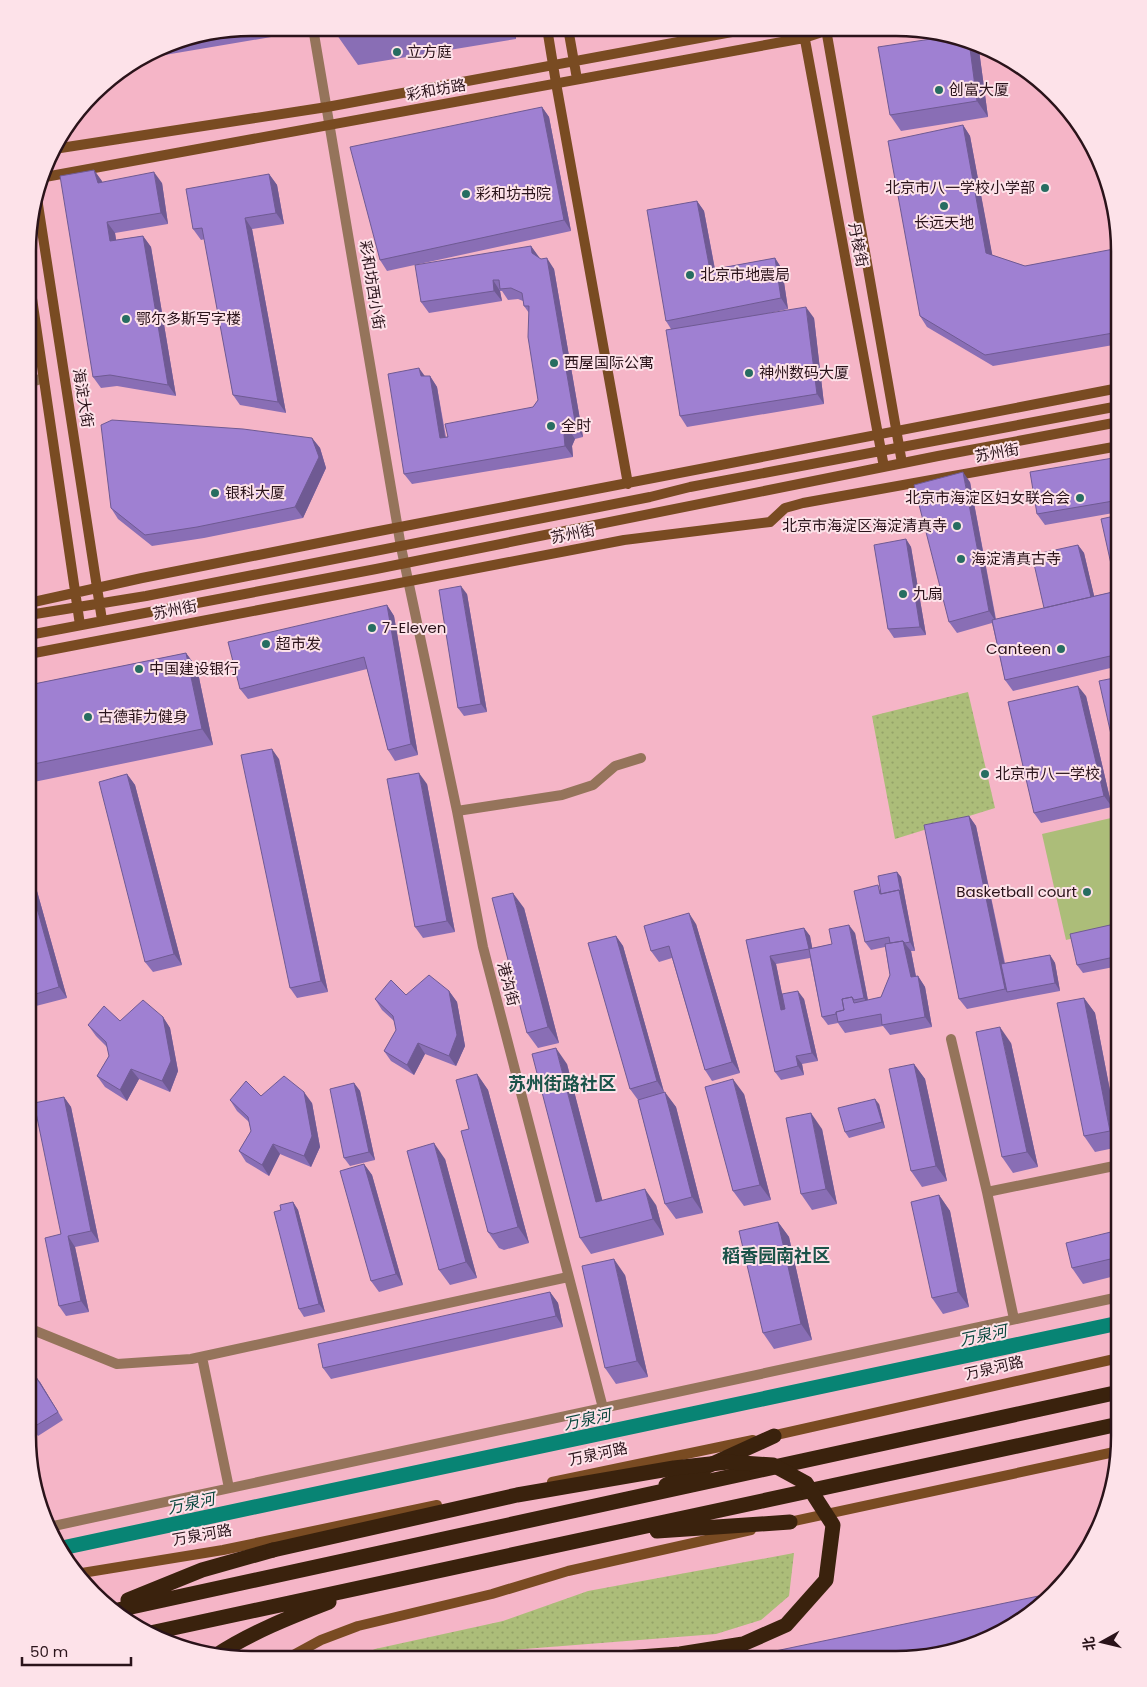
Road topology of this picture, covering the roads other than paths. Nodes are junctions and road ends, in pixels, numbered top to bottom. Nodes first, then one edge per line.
1 (314, 36) edge
2 (549, 36) edge
3 (569, 36) edge
4 (711, 36) edge
5 (789, 36) edge
6 (805, 36) edge
7 (828, 36) edge
8 (574, 62) junction
9 (553, 66) junction
10 (577, 79) junction
11 (556, 83) junction
12 (327, 107) junction
13 (330, 124) junction
14 (63, 148) edge
15 (51, 175) edge
16 (40, 210) edge
17 (36, 325) edge
18 (44, 378) junction
19 (36, 381) edge
20 (1111, 390) edge
21 (1111, 408) edge
22 (1111, 424) edge
23 (897, 431) junction
24 (878, 435) junction
25 (1111, 447) edge
26 (900, 448) junction
27 (881, 452) junction
28 (902, 463) junction
29 (884, 467) junction
30 (628, 484) junction
31 (397, 528) junction
32 (401, 547) junction
33 (404, 563) junction
34 (407, 581) junction
35 (97, 588) junction
36 (74, 593) junction
37 (36, 601) edge
38 (99, 603) junction
39 (76, 607) junction
40 (36, 614) edge
41 (102, 620) junction
42 (80, 625) junction
43 (36, 634) edge
44 (36, 653) edge
45 (641, 758) dead end
46 (457, 811) junction
47 (950, 1039) dead end
48 (1111, 1167) edge
49 (987, 1192) junction
50 (568, 1277) junction
51 (1111, 1299) edge
52 (1014, 1319) junction
53 (36, 1331) edge
54 (202, 1357) junction
55 (1111, 1360) edge
56 (1111, 1394) edge
57 (603, 1408) junction
58 (1111, 1426) edge
59 (774, 1436) junction
60 (1110, 1453) edge
61 (229, 1488) junction
62 (639, 1497) junction
63 (790, 1522) junction
64 (56, 1526) edge
65 (601, 1535) junction
66 (86, 1573) edge
67 (370, 1585) junction
68 (118, 1604) edge
69 (124, 1609) edge
70 (160, 1631) edge
71 (225, 1649) edge
72 (301, 1651) edge
73 (699, 1651) edge

1 - 12 street, 彩和坊西小街
2 - 9 street
3 - 8 street
4 - 8 street, 彩和坊路
5 - 10 street, 彩和坊路
6 - 24 street, 丹棱街
7 - 23 street, 丹棱街
8 - 9 street, 彩和坊路
8 - 10 street
9 - 11 street
9 - 12 street, 彩和坊路
10 - 11 street, 彩和坊路
11 - 13 street, 彩和坊路
11 - 30 street
12 - 13 street, 彩和坊西小街
12 - 14 street, 彩和坊路
13 - 15 street, 彩和坊路
13 - 31 street, 彩和坊西小街
16 - 35 street, 海淀大街
17 - 18 street
18 - 19 street
18 - 36 street
20 - 23 street
21 - 26 street, 苏州街
22 - 28 street, 苏州街
23 - 24 street
23 - 26 street, 丹棱街
24 - 27 street, 丹棱街
24 - 30 street
25 - 34 street, 苏州街
26 - 27 street, 苏州街
26 - 28 street, 丹棱街
27 - 29 street, 丹棱街
27 - 32 street, 苏州街
28 - 29 street, 苏州街
29 - 33 street, 苏州街
30 - 31 street
31 - 32 street, 彩和坊西小街
31 - 35 street
32 - 33 street, 彩和坊西小街
32 - 38 street, 苏州街
33 - 34 street, 港沟街
33 - 41 street, 苏州街
34 - 44 street, 苏州街
34 - 46 street, 港沟街
35 - 36 street
35 - 38 street, 海淀大街
36 - 37 street
36 - 39 street
38 - 39 street, 苏州街
38 - 41 street, 海淀大街
39 - 40 street, 苏州街
39 - 42 street
41 - 42 street, 苏州街
42 - 43 street, 苏州街
45 - 46 street
46 - 50 street, 港沟街
47 - 49 street
48 - 49 street
49 - 52 street
50 - 54 street
50 - 57 street, 港沟街
51 - 52 street
52 - 57 street
53 - 54 street
54 - 61 street
55 - 59 street, 万泉河路
56 - 62 highway
57 - 61 street
58 - 65 highway
59 - 62 highway
59 - 66 street, 万泉河路
60 - 63 street
61 - 64 street
62 - 69 highway
63 - 65 highway
63 - 72 street
65 - 67 highway
67 - 70 highway
67 - 71 highway
68 - 73 highway, bridge

